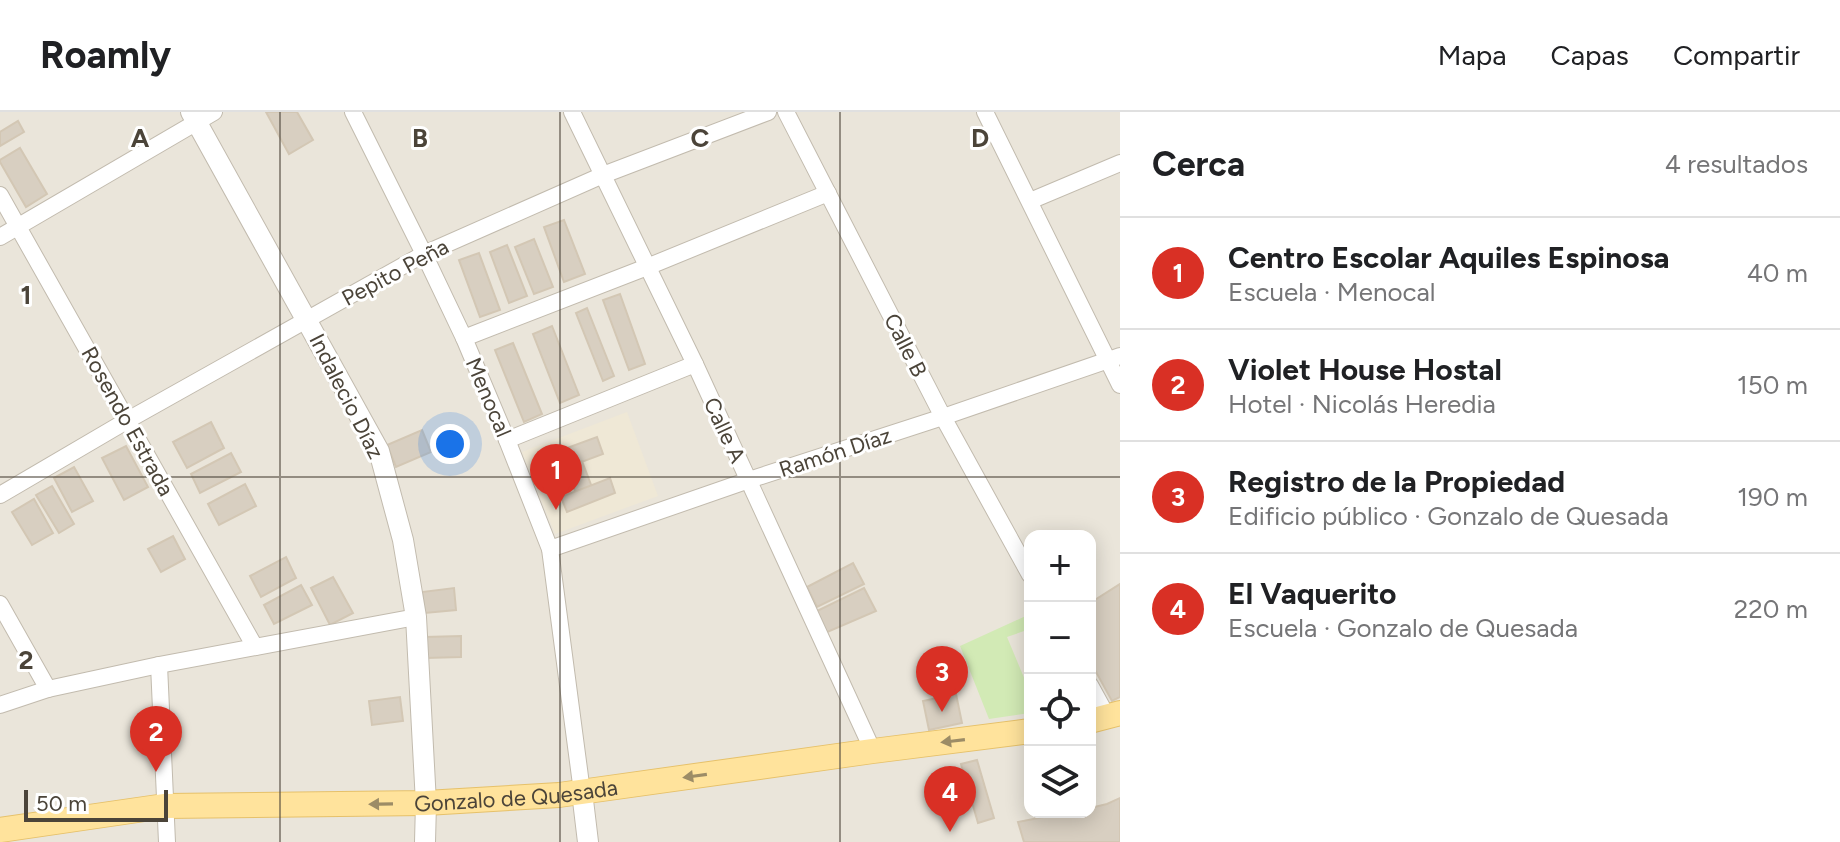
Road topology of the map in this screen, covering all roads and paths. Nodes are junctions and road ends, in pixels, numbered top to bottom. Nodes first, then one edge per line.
1 (353, 112) edge
2 (572, 112) edge
3 (768, 112) edge
4 (786, 112) edge
5 (985, 112) edge
6 (201, 115) edge
7 (1120, 163) edge
8 (603, 175) junction
9 (828, 193) junction
10 (0, 195) edge
11 (1030, 201) junction
12 (18, 226) junction
13 (0, 237) edge
14 (424, 254) junction
15 (647, 267) junction
16 (307, 319) junction
17 (464, 338) junction
18 (1114, 358) edge
19 (695, 364) junction
20 (1120, 385) edge
21 (943, 417) junction
22 (128, 420) junction
23 (507, 440) junction
24 (749, 480) junction
25 (0, 495) edge
26 (550, 549) junction
27 (1024, 564) edge
28 (0, 604) edge
29 (416, 617) junction
30 (255, 647) junction
31 (159, 665) junction
32 (48, 689) junction
33 (1096, 694) edge
34 (0, 705) edge
35 (1109, 715) edge
36 (1024, 732) edge
37 (873, 751) junction
38 (582, 792) junction
39 (426, 803) junction
40 (165, 806) junction
41 (0, 830) edge
42 (167, 842) edge
43 (425, 842) edge
44 (588, 842) edge

1 - 14 street, Menocal
2 - 8 street, Calle A
3 - 8 street, Pepito Peña
4 - 9 street, Calle B
5 - 11 street
6 - 12 street
6 - 16 street, Indalecio Díaz
7 - 11 street
8 - 14 street, Pepito Peña
8 - 15 street, Calle A
9 - 15 street
9 - 21 street, Calle B
10 - 12 street, Rosendo Estrada
11 - 18 street
12 - 13 street
12 - 22 street, Rosendo Estrada
14 - 16 street, Pepito Peña
14 - 17 street, Menocal
15 - 17 street
15 - 19 street, Calle A
16 - 22 street, Pepito Peña
16 - 29 street, Indalecio Díaz
17 - 23 street, Menocal
18 - 20 street
18 - 21 street, Ramón Díaz
19 - 23 street
19 - 24 street, Calle A
21 - 24 street, Ramón Díaz
21 - 27 street, Calle B
22 - 25 street, Pepito Peña
22 - 30 street, Rosendo Estrada
23 - 26 street, Menocal
24 - 26 street, Ramón Díaz
24 - 37 street, Calle A
26 - 38 street, Menocal
28 - 32 street
29 - 30 street
29 - 39 street, Indalecio Díaz
30 - 31 street
31 - 32 street
31 - 40 street
32 - 34 street
33 - 35 street
36 -> 37 main road, Gonzalo de Quesada
37 -> 38 main road, Gonzalo de Quesada
38 - 39 main road, Gonzalo de Quesada
38 - 44 street, Menocal
39 -> 40 main road, Gonzalo de Quesada
39 - 43 street, Indalecio Díaz
40 - 41 main road, Gonzalo de Quesada
40 - 42 street

